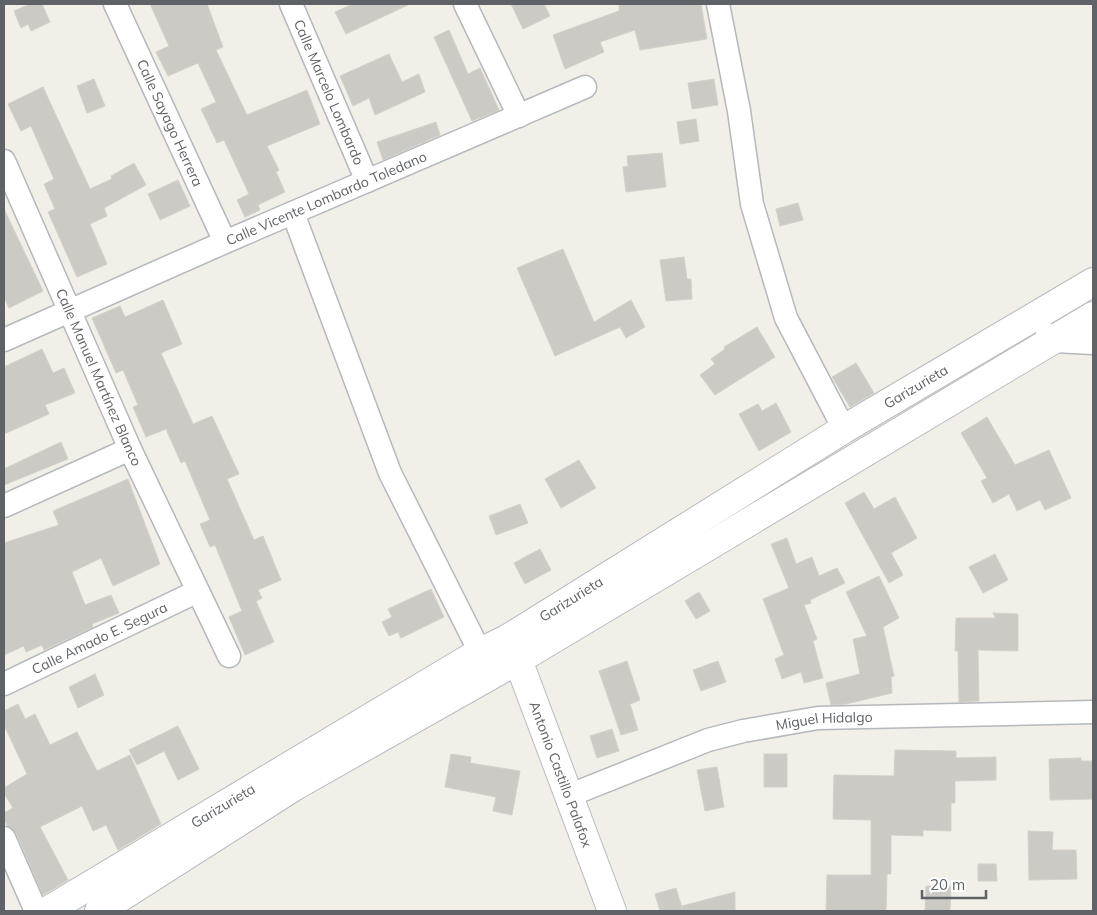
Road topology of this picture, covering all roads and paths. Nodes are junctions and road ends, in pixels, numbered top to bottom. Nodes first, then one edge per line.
1 (115, 4) edge
2 (291, 4) edge
3 (465, 4) edge
4 (718, 4) edge
5 (584, 87) dead end
6 (519, 116) junction
7 (4, 164) edge
8 (367, 180) junction
9 (293, 213) junction
10 (225, 242) junction
11 (1093, 282) edge
12 (70, 310) junction
13 (1093, 316) edge
14 (1032, 317) junction
15 (4, 340) edge
16 (1054, 342) junction
17 (1093, 343) edge
18 (844, 429) junction
19 (130, 449) junction
20 (4, 506) edge
21 (196, 592) junction
22 (513, 650) junction
23 (229, 656) dead end
24 (486, 664) junction
25 (4, 684) edge
26 (1093, 712) edge
27 (568, 796) junction
28 (4, 838) edge
29 (36, 911) edge
30 (47, 911) edge
31 (99, 911) edge
32 (612, 911) edge

1 - 10 street, Calle Sayago Herrera
2 - 8 street, Calle Marcelo Lombardo
3 - 6 street
4 - 18 street
5 - 6 street, Calle Vicente Lombardo Toledano
6 - 8 street, Calle Vicente Lombardo Toledano
7 - 12 street, Calle Manuel Martínez Blanco
8 - 9 street, Calle Vicente Lombardo Toledano
9 - 10 street, Calle Vicente Lombardo Toledano
9 - 24 street
10 - 12 street, Calle Vicente Lombardo Toledano
11 - 14 main road, Garizurieta
12 - 15 street, Calle Vicente Lombardo Toledano
12 - 19 street, Calle Manuel Martínez Blanco
13 - 16 main road, Garizurieta
14 - 16 street
14 - 18 main road, Garizurieta
16 - 17 street
16 - 22 main road, Garizurieta
18 - 22 main road, Garizurieta
19 - 20 street
19 - 21 street, Calle Manuel Martínez Blanco
21 - 23 street, Calle Manuel Martínez Blanco
21 - 25 street, Calle Amado E. Segura
22 - 24 main road, Garizurieta
22 - 27 main road, Antonio Castillo Palafox
24 - 30 main road, Garizurieta
24 - 31 main road, Garizurieta
26 - 27 street, Miguel Hidalgo
27 - 32 main road, Antonio Castillo Palafox
28 - 29 street

